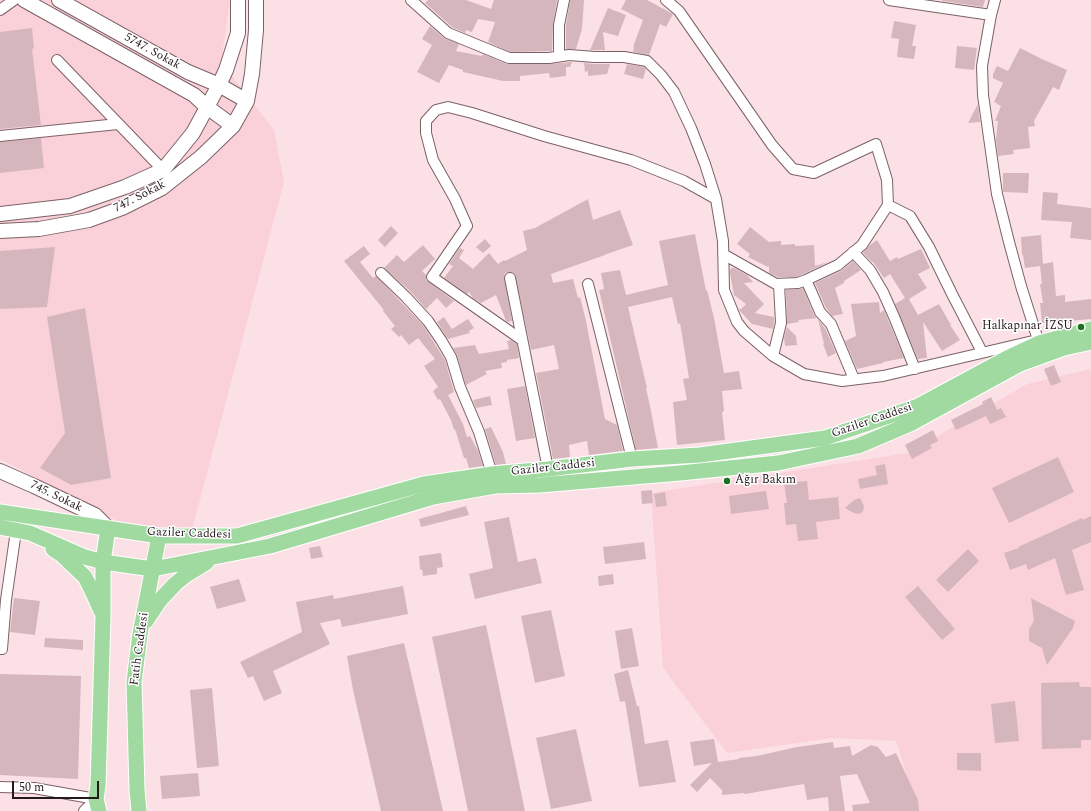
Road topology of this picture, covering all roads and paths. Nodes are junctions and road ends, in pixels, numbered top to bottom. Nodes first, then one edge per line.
1 (14, 0) edge
2 (24, 0) edge
3 (58, 0) edge
4 (238, 0) edge
5 (256, 0) edge
6 (411, 0) edge
7 (564, 0) edge
8 (666, 0) edge
9 (890, 0) edge
10 (995, 0) edge
11 (945, 4) edge
12 (0, 10) edge
13 (991, 15) junction
14 (559, 56) junction
15 (57, 60) dead end
16 (219, 86) junction
17 (247, 101) junction
18 (207, 107) junction
19 (118, 124) junction
20 (233, 126) junction
21 (0, 136) edge
22 (163, 170) junction
23 (716, 198) junction
24 (888, 205) junction
25 (0, 214) edge
26 (0, 231) edge
27 (853, 252) junction
28 (723, 254) junction
29 (381, 273) dead end
30 (510, 278) dead end
31 (806, 280) junction
32 (588, 284) dead end
33 (779, 284) junction
34 (1091, 330) edge
35 (522, 340) junction
36 (1038, 341) junction
37 (1091, 342) edge
38 (982, 352) junction
39 (773, 356) junction
40 (915, 369) junction
41 (854, 379) junction
42 (632, 459) junction
43 (548, 469) junction
44 (0, 471) edge
45 (492, 474) junction
46 (0, 512) edge
47 (0, 527) edge
48 (108, 528) junction
49 (23, 532) junction
50 (159, 536) junction
51 (218, 556) junction
52 (103, 562) junction
53 (153, 569) junction
54 (3, 599) edge
55 (103, 616) junction
56 (140, 634) junction
57 (0, 649) edge
58 (0, 787) edge
59 (97, 805) edge
60 (84, 811) edge
61 (139, 811) edge

1 - 12 street
2 - 18 main road, 5747. Sokak
3 - 16 main road, 5747. Sokak
4 - 16 main road, 747. Sokak
5 - 17 main road, 747. Sokak
6 - 14 street
7 - 14 street
8 - 24 street
9 - 11 street
10 - 13 street
11 - 13 street
13 - 36 street
14 - 23 street
15 - 19 street
16 - 17 main road, 5747. Sokak
16 - 18 main road, 747. Sokak
17 - 20 main road, 747. Sokak
18 - 20 main road, 5747. Sokak
18 - 22 main road, 747. Sokak
19 - 21 street
19 - 22 street
20 - 26 main road, 747. Sokak
22 - 25 main road, 747. Sokak
23 - 28 street
23 - 35 street
24 - 27 street
24 - 38 street
27 - 31 street
27 - 40 street
28 - 33 street
28 - 39 street
29 - 45 street
30 - 35 street
31 - 33 street
31 - 41 street
32 - 42 street
33 - 39 street
34 - 36 main road, Gaziler Caddesi
35 - 43 street
36 - 38 street
36 - 42 main road, Gaziler Caddesi
37 - 51 main road, Gaziler Caddesi
38 - 40 street
39 - 41 street
40 - 41 street
42 - 43 main road, Gaziler Caddesi
43 - 45 main road, Gaziler Caddesi
44 - 48 main road, 745. Sokak
45 - 50 main road, Gaziler Caddesi
46 - 48 main road, Gaziler Caddesi
47 - 49 main road
48 - 50 main road, Gaziler Caddesi
48 - 52 main road
49 - 52 main road, Gaziler Caddesi
49 - 54 street
49 - 55 main road
50 - 53 main road, Fatih Caddesi
51 - 53 main road, Gaziler Caddesi
51 - 56 main road
52 - 53 main road, Gaziler Caddesi
52 - 55 main road
53 - 56 main road, Fatih Caddesi
54 - 57 street
55 - 59 main road
56 - 61 main road, Fatih Caddesi
58 - 59 street
59 - 60 street

